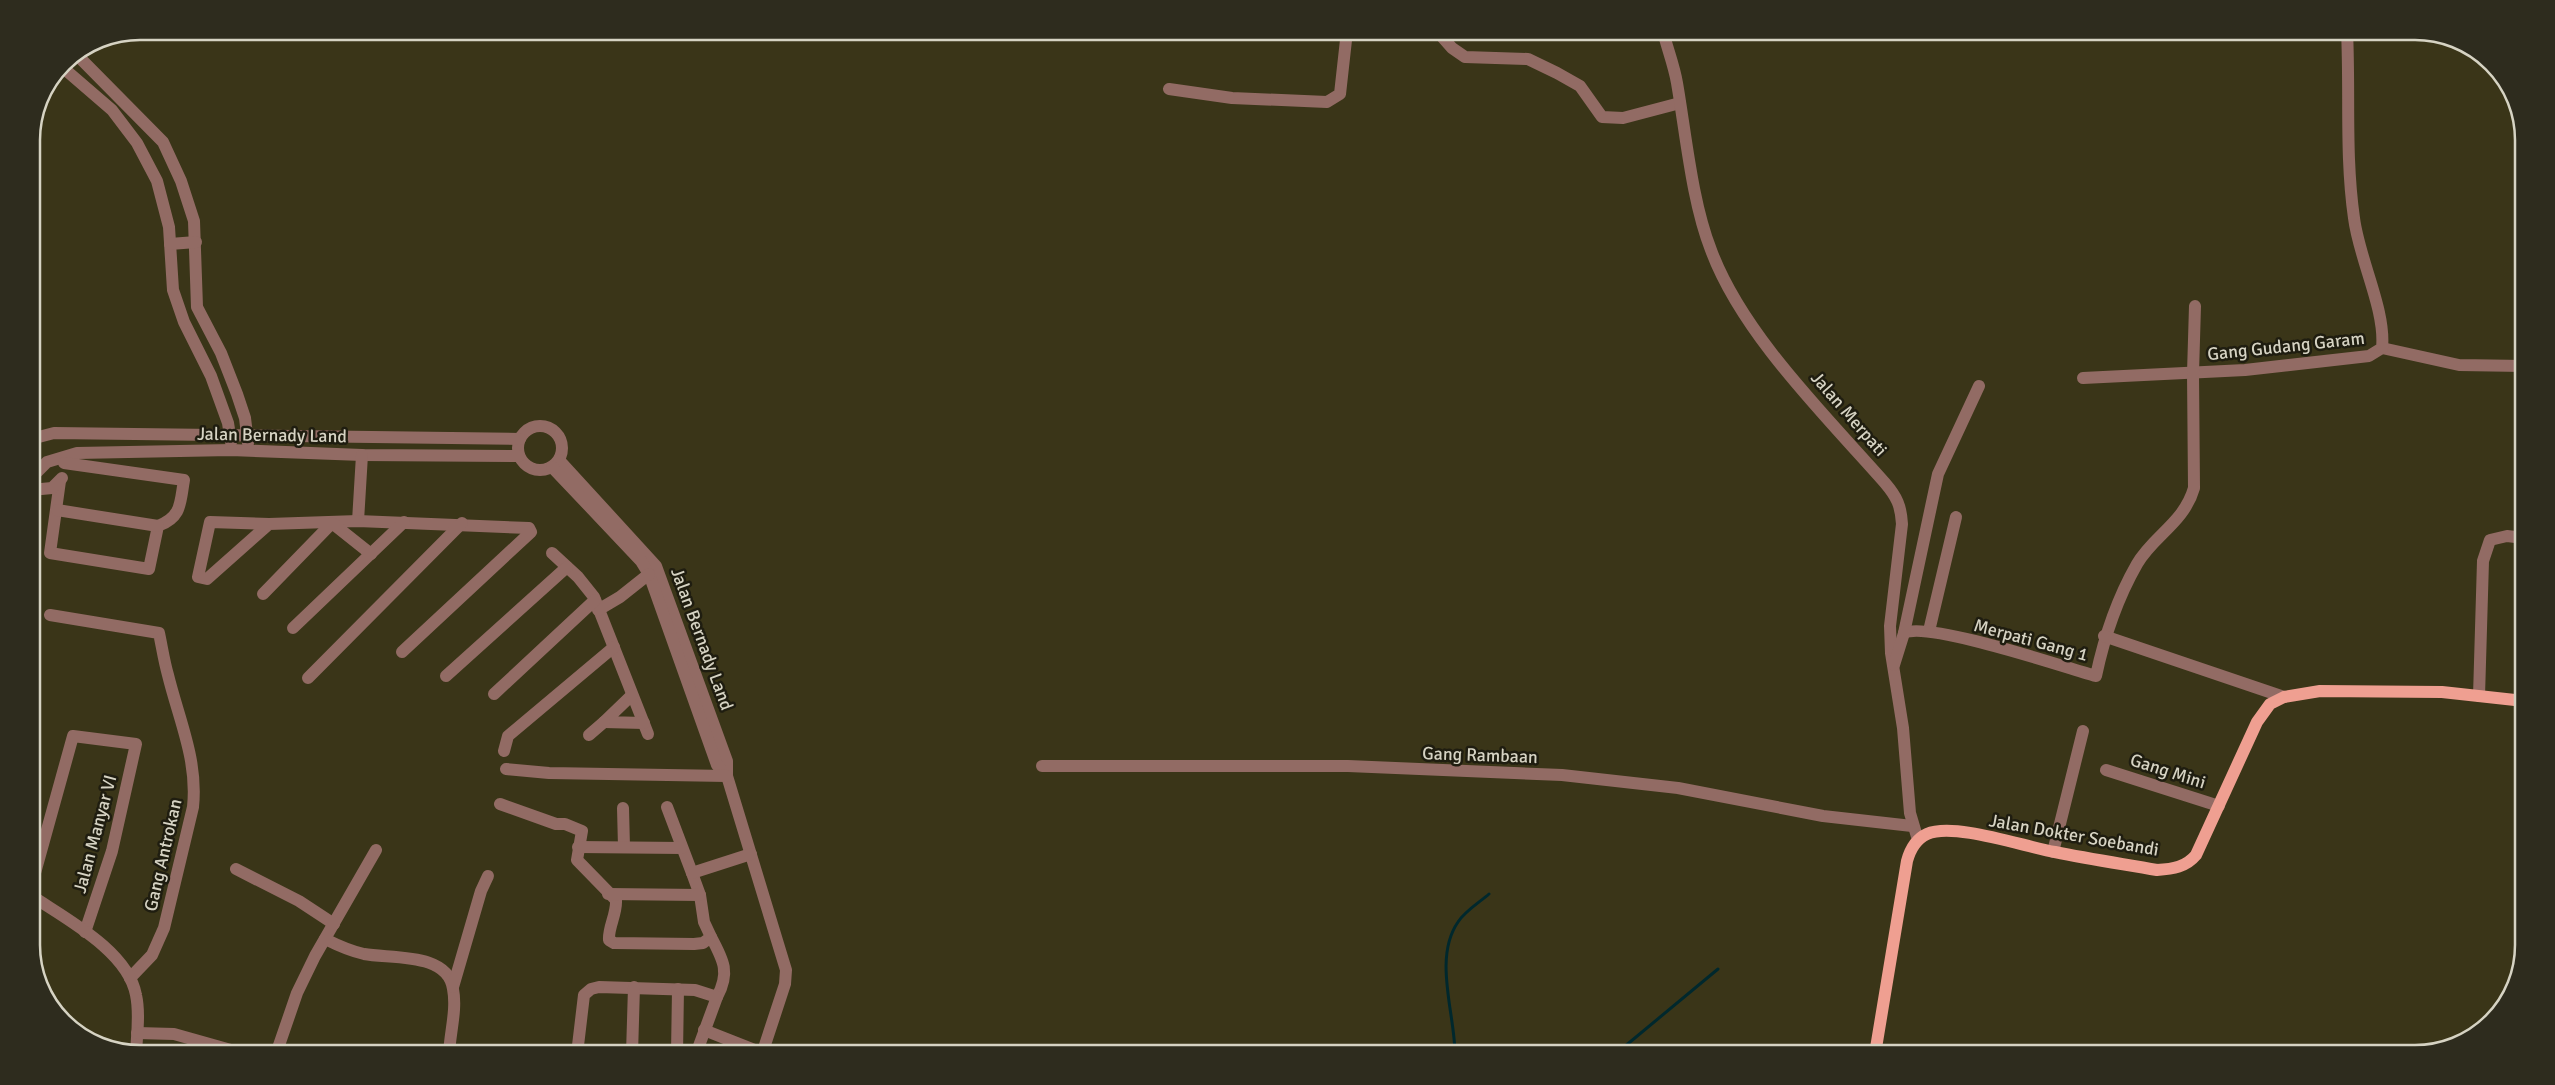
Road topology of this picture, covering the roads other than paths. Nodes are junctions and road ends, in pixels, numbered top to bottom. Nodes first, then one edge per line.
1 (1346, 40) edge
2 (1445, 40) edge
3 (1665, 40) edge
4 (2348, 40) edge
5 (81, 59) edge
6 (67, 72) edge
7 (1169, 90) dead end
8 (1680, 103) junction
9 (196, 242) junction
10 (170, 244) junction
11 (2195, 306) dead end
12 (2382, 348) junction
13 (2515, 366) edge
14 (2192, 373) junction
15 (2083, 378) dead end
16 (1979, 386) dead end
17 (230, 436) junction
18 (248, 436) junction
19 (40, 437) edge
20 (520, 439) junction
21 (231, 450) junction
22 (249, 450) junction
23 (362, 455) junction
24 (519, 456) junction
25 (64, 460) junction
26 (556, 464) junction
27 (40, 469) edge
28 (60, 481) junction
29 (40, 489) edge
30 (57, 510) junction
31 (1956, 517) dead end
32 (358, 521) junction
33 (404, 522) junction
34 (332, 523) junction
35 (462, 523) junction
36 (269, 524) junction
37 (158, 526) junction
38 (2515, 537) edge
39 (552, 553) dead end
40 (371, 554) junction
41 (567, 567) junction
42 (649, 574) junction
43 (263, 594) dead end
44 (597, 605) junction
45 (50, 616) dead end
46 (293, 628) dead end
47 (1929, 631) junction
48 (1904, 633) junction
49 (2104, 636) junction
50 (614, 646) junction
51 (402, 652) dead end
52 (1893, 668) junction
53 (446, 676) dead end
54 (308, 678) dead end
55 (494, 694) dead end
56 (632, 695) junction
57 (2480, 696) junction
58 (2284, 697) junction
59 (2515, 700) edge
60 (604, 722) junction
61 (2083, 731) dead end
62 (589, 735) dead end
63 (504, 752) dead end
64 (1042, 766) dead end
65 (506, 769) dead end
66 (2106, 770) dead end
67 (728, 776) junction
68 (500, 804) dead end
69 (2219, 806) junction
70 (667, 807) dead end
71 (623, 808) dead end
72 (1912, 826) junction
73 (1918, 840) junction
74 (578, 847) junction
75 (624, 847) junction
76 (682, 848) junction
77 (376, 850) dead end
78 (2053, 852) junction
79 (750, 854) junction
80 (40, 855) edge
81 (236, 870) dead end
82 (692, 873) junction
83 (488, 876) dead end
84 (608, 894) junction
85 (700, 895) junction
86 (40, 901) edge
87 (334, 924) junction
88 (85, 932) junction
89 (711, 937) junction
90 (325, 939) junction
91 (130, 978) junction
92 (453, 987) junction
93 (634, 987) junction
94 (678, 989) junction
95 (717, 997) junction
96 (704, 1030) junction
97 (137, 1033) junction
98 (136, 1045) edge
99 (213, 1045) edge
100 (279, 1045) edge
101 (450, 1045) edge
102 (578, 1045) edge
103 (632, 1045) edge
104 (677, 1045) edge
105 (699, 1045) edge
106 (740, 1045) edge
107 (765, 1045) edge
108 (1876, 1045) edge

1 - 7 street
2 - 8 street
3 - 8 street, Jalan Merpati
4 - 12 street, Gang Gudang Garam
5 - 9 street
6 - 10 street
8 - 52 street, Jalan Merpati
9 - 10 street
9 - 18 street
10 - 17 street
11 - 14 street, Merpati Gang 1
12 - 13 street, Gang Gudang Garam
12 - 14 street, Gang Gudang Garam
14 - 15 street, Gang Gudang Garam
14 - 49 street, Merpati Gang 1
16 - 48 street
17 - 18 street, Jalan Bernady Land
17 - 19 street, Jalan Bernady Land
17 - 21 street
18 - 20 street, Jalan Bernady Land
18 - 22 street
20 - 24 street
20 - 26 street
21 - 22 street, Jalan Bernady Land
21 - 25 street, Jalan Bernady Land
22 - 23 street, Jalan Bernady Land
23 - 24 street, Jalan Bernady Land
23 - 32 street
24 - 26 street
25 - 27 street, Jalan Bernady Land
25 - 28 street
25 - 37 street
26 - 42 street, Jalan Bernady Land
26 - 67 street, Jalan Bernady Land
28 - 29 street
28 - 30 street
30 - 37 street
30 - 37 street
31 - 47 street
32 - 33 street
32 - 34 street
33 - 35 street
33 - 40 street
34 - 36 street
34 - 40 street
34 - 43 street
35 - 51 street
35 - 54 street
36 - 36 street
38 - 57 street
39 - 41 street
40 - 46 street
41 - 44 street
41 - 53 street
42 - 44 street
42 - 67 street, Jalan Bernady Land
44 - 50 street
44 - 55 street
45 - 91 street, Gang Antrokan
47 - 48 street, Merpati Gang 1
47 - 49 street, Merpati Gang 1
48 - 52 street
49 - 58 street
50 - 56 street
50 - 63 street
52 - 72 street, Jalan Merpati
56 - 60 street
56 - 60 street
57 - 58 main road, Jalan Dokter Soebandi
57 - 59 main road, Jalan Dokter Soebandi
58 - 69 main road, Jalan Dokter Soebandi
60 - 62 street
61 - 78 street
64 - 72 street, Gang Rambaan
65 - 67 street
66 - 69 street, Gang Mini
67 - 79 street, Jalan Bernady Land
68 - 74 street
69 - 78 main road, Jalan Dokter Soebandi
70 - 76 street
71 - 75 street
72 - 73 street, Jalan Merpati
73 - 78 main road, Jalan Dokter Soebandi
73 - 108 main road
74 - 75 street
74 - 84 street
75 - 76 street
76 - 82 street
77 - 87 street
79 - 82 street
79 - 107 street, Jalan Bernady Land
80 - 88 street, Jalan Manyar VI
81 - 87 street
82 - 85 street
83 - 92 street
84 - 85 street
84 - 89 street
85 - 89 street
86 - 88 street
87 - 90 street
88 - 91 street
89 - 95 street
90 - 92 street
90 - 100 street
91 - 97 street
92 - 101 street
93 - 94 street
93 - 102 street
93 - 103 street
94 - 95 street
94 - 104 street
95 - 96 street
96 - 105 street
96 - 106 street
97 - 98 street
97 - 99 street

